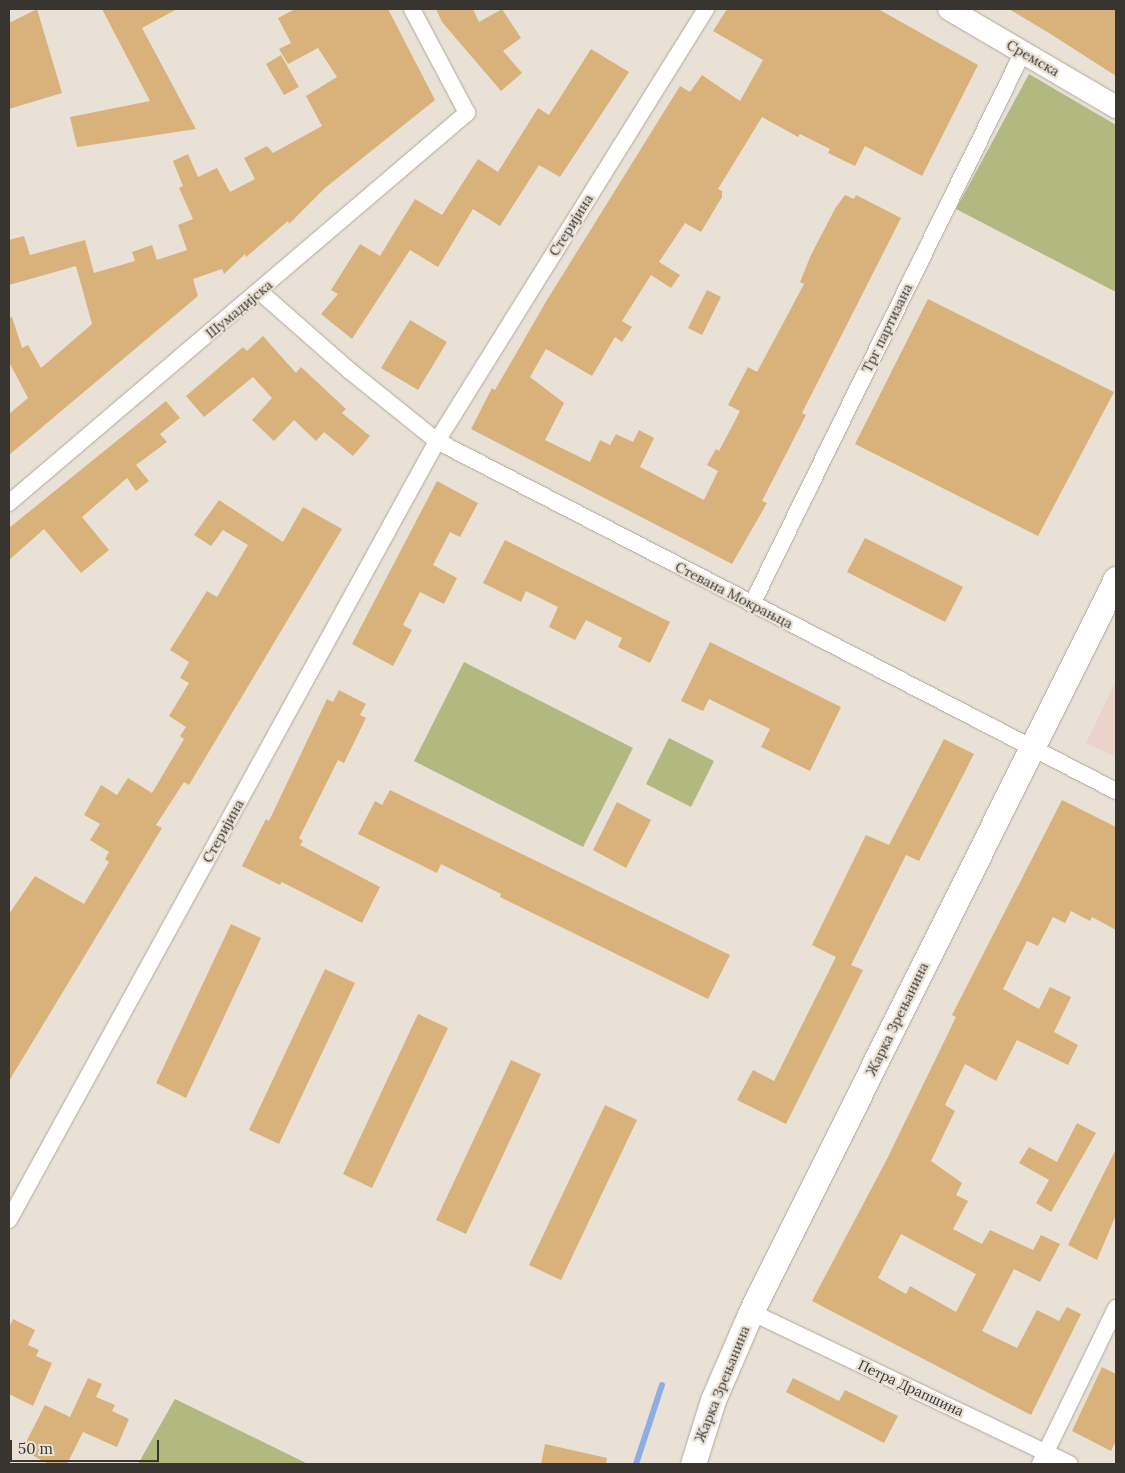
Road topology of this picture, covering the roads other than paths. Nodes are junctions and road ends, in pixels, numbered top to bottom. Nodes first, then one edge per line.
1 (412, 9) edge
2 (706, 9) edge
3 (949, 9) edge
4 (1023, 52) junction
5 (1116, 107) edge
6 (259, 291) junction
7 (437, 441) junction
8 (9, 503) edge
9 (1116, 580) edge
10 (752, 604) junction
11 (1032, 749) junction
12 (1116, 791) edge
13 (9, 1220) edge
14 (1116, 1308) edge
15 (751, 1312) junction
16 (1043, 1458) edge
17 (693, 1464) edge
18 (1070, 1464) edge

1 - 6 street, Шумадијска
2 - 7 street, Стеријина
3 - 4 street, Сремска
4 - 5 street, Сремска
4 - 10 street, Трг партизана
6 - 7 street
6 - 8 street, Шумадијска
7 - 10 street, Стевана Мокрањца
7 - 13 street, Стеријина
9 - 11 main road, Жарка Зрењанина
10 - 11 street, Стевана Мокрањца
11 - 12 street, Стевана Мокрањца
11 - 15 main road, Жарка Зрењанина
14 - 16 street
15 - 16 street, Петра Драпшина
15 - 17 main road, Жарка Зрењанина
16 - 18 street, Петра Драпшина

